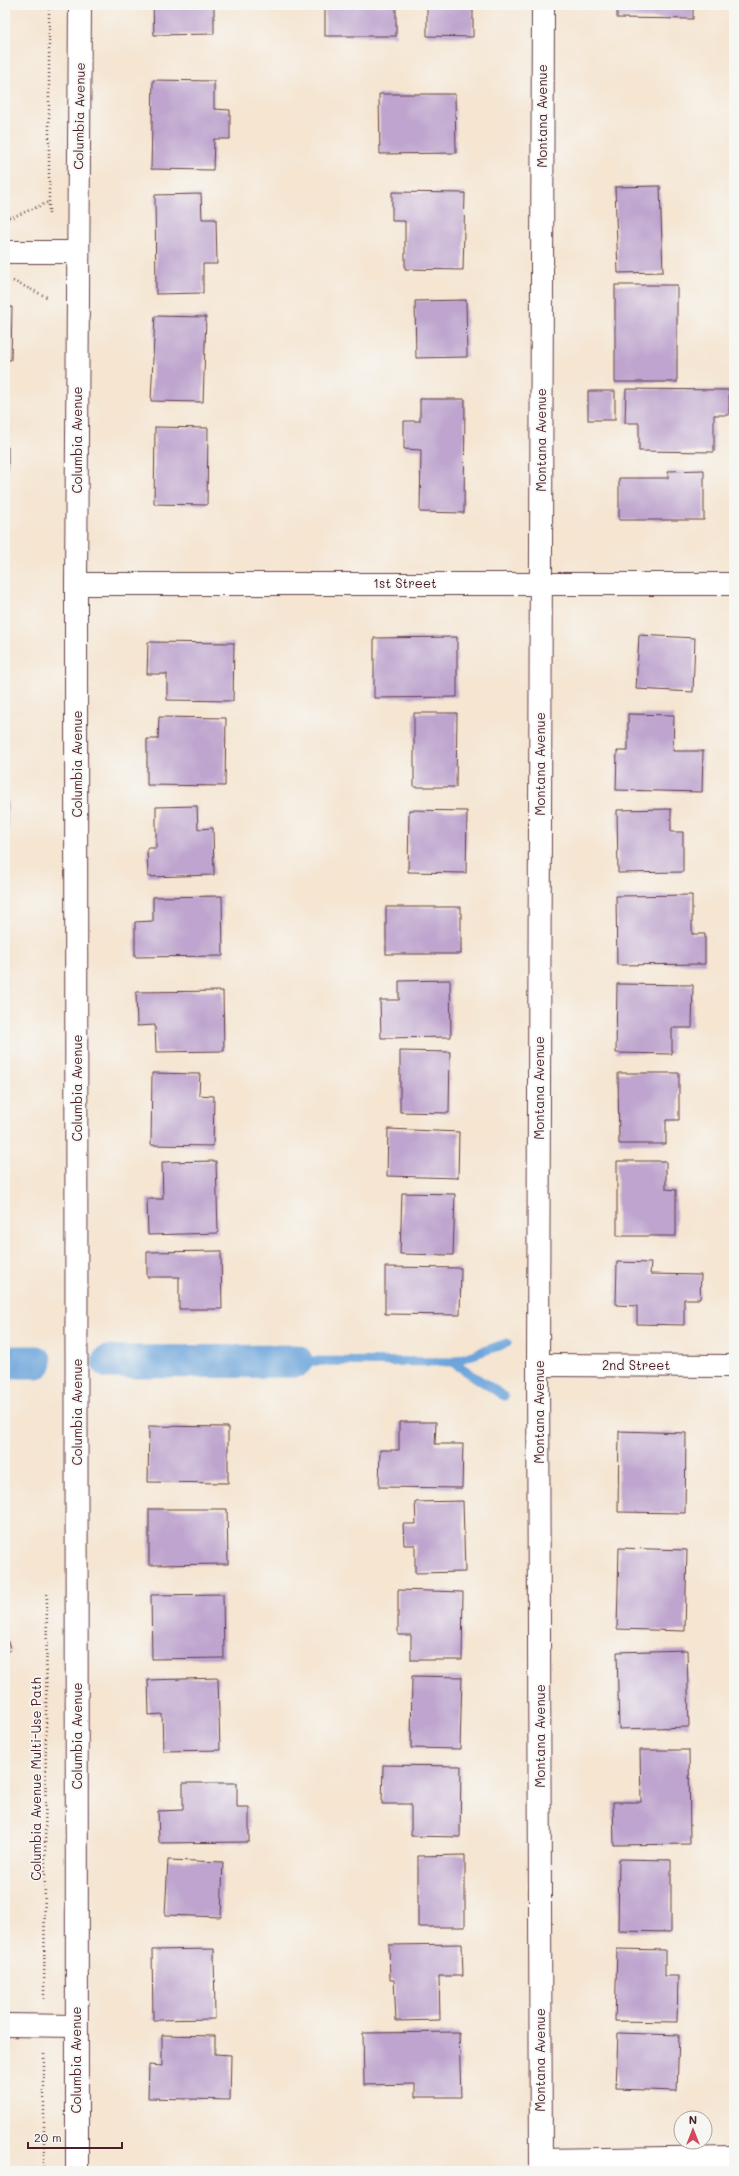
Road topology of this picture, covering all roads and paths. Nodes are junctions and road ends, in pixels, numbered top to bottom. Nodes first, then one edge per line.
1 (80, 5) edge
2 (543, 5) edge
3 (49, 202) dead end
4 (5, 217) edge
5 (5, 252) edge
6 (77, 252) junction
7 (12, 281) dead end
8 (49, 298) dead end
9 (540, 583) junction
10 (76, 584) junction
11 (734, 584) edge
12 (538, 1365) junction
13 (734, 1366) edge
14 (47, 1586) dead end
15 (5, 2025) edge
16 (44, 2026) junction
17 (76, 2026) junction
18 (734, 2158) edge
19 (541, 2165) edge
20 (44, 2171) edge
21 (77, 2171) edge

1 - 6 street, Columbia Avenue
2 - 9 street, Montana Avenue
3 - 4 path
5 - 6 street
6 - 10 street, Columbia Avenue
7 - 8 path
9 - 10 street, 1st Street
9 - 11 street, 1st Street
9 - 12 street, Montana Avenue
10 - 17 street, Columbia Avenue
12 - 13 street, 2nd Street
12 - 19 street, Montana Avenue
14 - 16 path, Columbia Avenue Multi-Use Path
15 - 16 street
16 - 17 street
16 - 20 path, Columbia Avenue Multi-Use Path
17 - 21 street, Columbia Avenue
18 - 19 street

